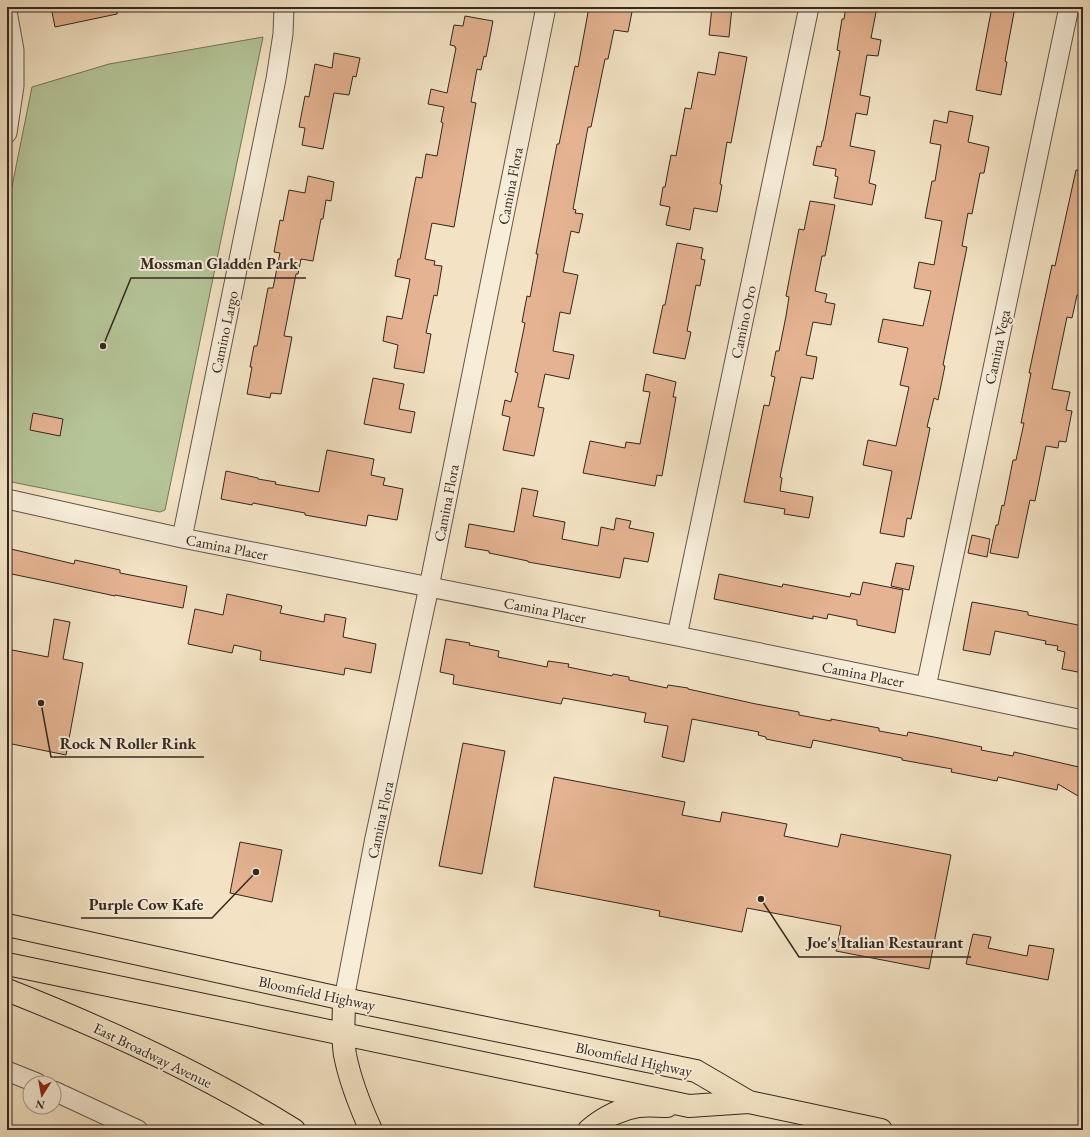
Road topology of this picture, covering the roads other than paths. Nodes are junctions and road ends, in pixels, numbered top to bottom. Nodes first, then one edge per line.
1 (284, 7) edge
2 (546, 7) edge
3 (809, 7) edge
4 (1069, 7) edge
5 (7, 11) edge
6 (7, 133) edge
7 (7, 499) edge
8 (182, 538) junction
9 (429, 587) junction
10 (677, 636) junction
11 (926, 687) junction
12 (1083, 720) edge
13 (7, 925) edge
14 (7, 964) edge
15 (7, 990) edge
16 (344, 999) junction
17 (344, 1034) junction
18 (7, 1071) edge
19 (22, 1077) edge
20 (62, 1095) edge
21 (749, 1102) junction
22 (688, 1106) junction
23 (371, 1127) edge
24 (138, 1130) edge
25 (294, 1130) edge
26 (589, 1130) edge
27 (881, 1130) edge

1 - 8 street, Camino Largo
2 - 9 street, Camina Flora
3 - 10 street, Camino Oro
4 - 11 street, Camina Vega
5 - 6 street
7 - 8 street, Camina Placer
8 - 9 street, Camina Placer
9 - 10 street, Camina Placer
9 - 16 street, Camina Flora
10 - 11 street, Camina Placer
11 - 12 street, Camina Placer
13 - 16 main road, Bloomfield Highway
14 - 17 main road
15 - 25 main road, East Broadway Avenue
16 - 17 main road
16 - 21 main road, Bloomfield Highway
17 - 22 main road
17 - 23 main road
18 - 19 street
20 - 24 street
21 - 22 main road
21 - 27 main road
22 - 26 main road

